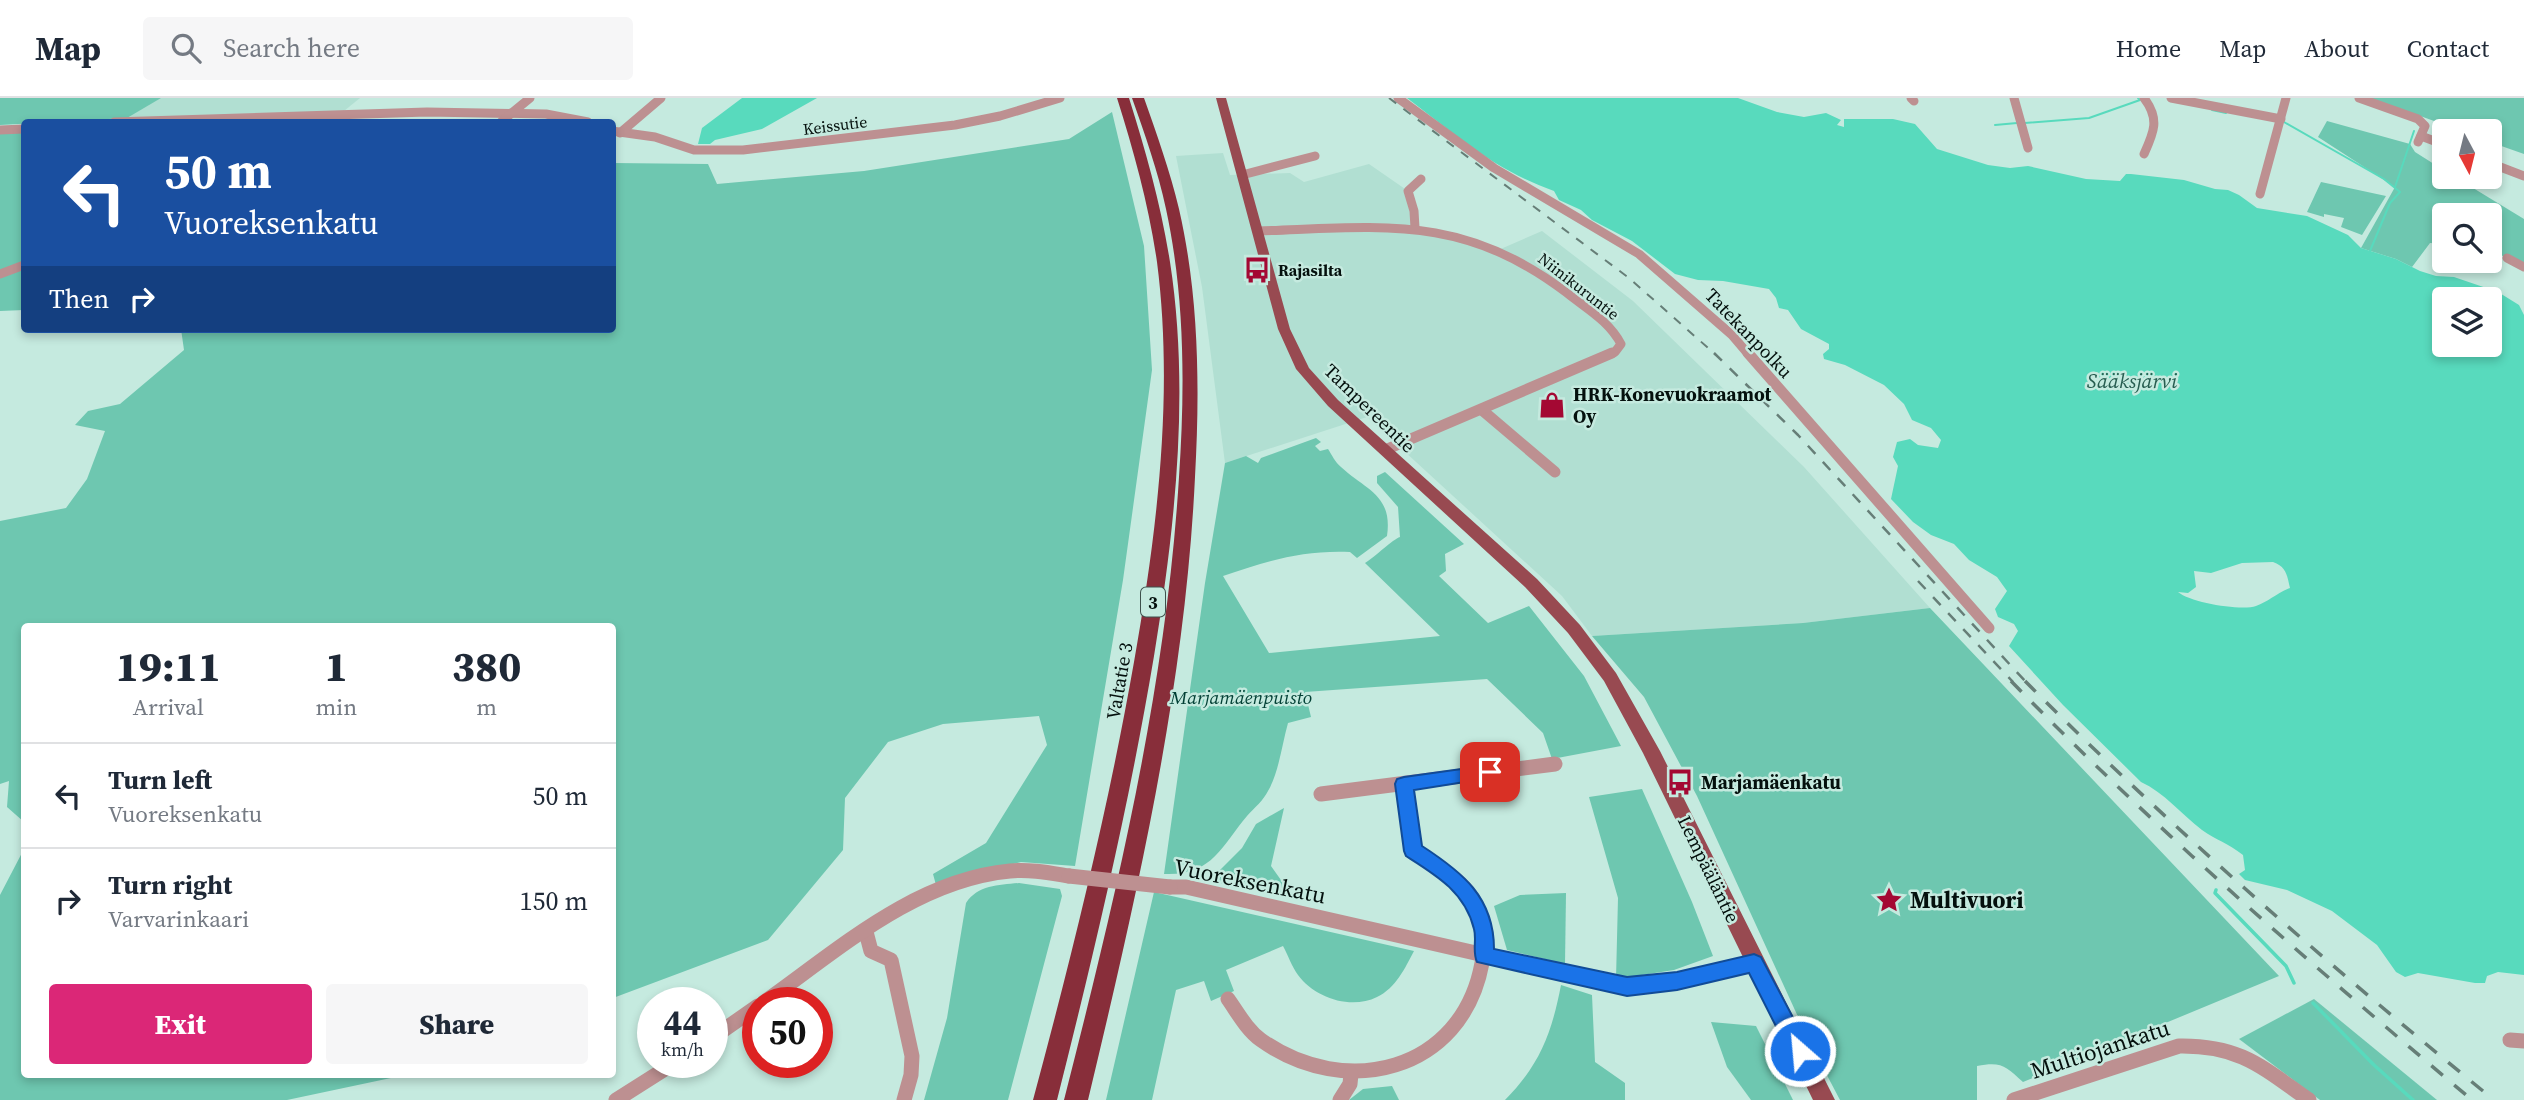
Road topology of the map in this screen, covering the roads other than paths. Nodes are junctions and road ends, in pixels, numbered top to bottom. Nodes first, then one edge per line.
1 (530, 98) edge
2 (661, 98) edge
3 (1060, 98) edge
4 (1123, 98) edge
5 (1138, 98) edge
6 (1221, 98) edge
7 (1398, 98) edge
8 (2014, 98) edge
9 (2144, 98) edge
10 (2171, 98) edge
11 (2286, 98) edge
12 (2359, 98) edge
13 (511, 114) junction
14 (274, 116) junction
15 (194, 119) edge
16 (270, 119) edge
17 (505, 119) edge
18 (577, 119) edge
19 (2281, 119) junction
20 (21, 129) edge
21 (0, 130) edge
22 (616, 132) edge
23 (2420, 139) joint
24 (2432, 142) edge
25 (2028, 148) dead end
26 (2144, 154) dead end
27 (1315, 156) dead end
28 (2502, 168) edge
29 (1242, 175) junction
30 (2524, 176) edge
31 (1421, 179) dead end
32 (2260, 194) dead end
33 (1415, 228) junction
34 (1258, 231) junction
35 (2507, 258) dead end
36 (21, 266) edge
37 (2524, 267) edge
38 (0, 274) edge
39 (1482, 410) junction
40 (1385, 450) junction
41 (1555, 472) dead end
42 (1989, 628) dead end
43 (1586, 642) joint
44 (1555, 764) dead end
45 (1404, 784) junction
46 (1321, 794) dead end
47 (866, 932) junction
48 (1484, 956) junction
49 (1754, 963) junction
50 (786, 987) edge
51 (1228, 999) dead end
52 (1351, 1074) junction
53 (651, 1078) edge
54 (616, 1100) edge
55 (904, 1100) edge
56 (1045, 1100) edge
57 (1076, 1100) edge
58 (1340, 1100) edge
59 (1824, 1100) edge
60 (2014, 1100) edge
61 (2309, 1100) edge

1 - 13 street
2 - 22 street
3 - 22 street, Keissutie
4 - 56 highway, Valtatie 3 / 3
5 - 57 highway, 3
6 - 29 main road, Tampereentie
7 - 42 street, Tatekanpolku
8 - 25 street
9 - 26 street
10 - 19 street
11 - 19 street
12 - 23 street
13 - 14 street
13 - 17 street
13 - 18 street
14 - 15 street
14 - 16 street
19 - 32 street
20 - 21 street
23 - 24 street
27 - 29 street
28 - 30 street
29 - 34 main road, Tampereentie
31 - 33 street
33 - 34 street, Niinikuruntie
33 - 39 street, Niinikuruntie
34 - 40 main road, Tampereentie
35 - 37 street
36 - 38 street
39 - 40 street, Niinikuruntie
39 - 41 street
40 - 43 main road, Tampereentie
43 - 49 main road, Lempääläntie
44 - 45 street
45 - 46 street
45 - 48 street
47 - 48 street, Vuoreksenkatu, bridge
47 - 50 street, Vuoreksenkatu
47 - 55 street
48 - 49 street, Vuoreksenkatu
48 - 52 street
49 - 59 main road, Lempääläntie
51 - 52 street
52 - 58 street
53 - 54 street
60 - 61 street, Multiojankatu

